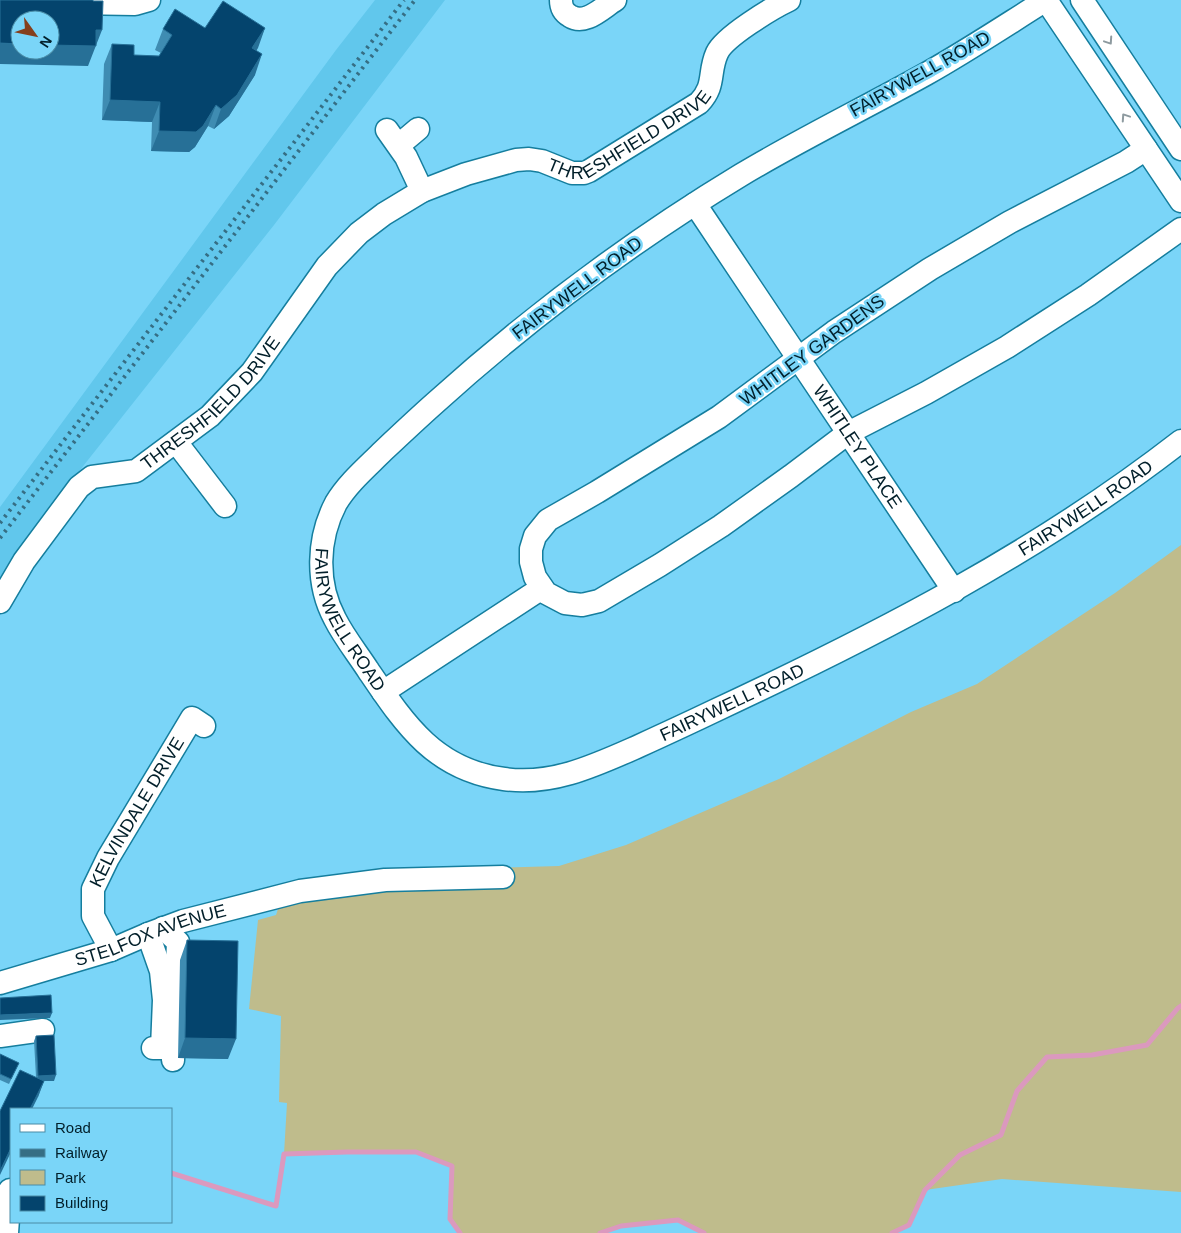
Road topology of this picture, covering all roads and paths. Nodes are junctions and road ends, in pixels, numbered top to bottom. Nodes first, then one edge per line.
1 (149, 0) edge
2 (561, 0) edge
3 (615, 0) edge
4 (789, 0) edge
5 (1046, 0) edge
6 (1083, 1) edge
7 (67, 2) edge
8 (1059, 19) junction
9 (418, 130) dead end
10 (1175, 136) edge
11 (1144, 146) junction
12 (422, 191) junction
13 (1181, 201) edge
14 (694, 204) junction
15 (1181, 229) edge
16 (798, 359) junction
17 (848, 433) junction
18 (1181, 441) edge
19 (176, 442) junction
20 (224, 506) dead end
21 (542, 588) junction
22 (954, 591) junction
23 (5, 607) edge
24 (384, 692) junction
25 (204, 726) dead end
26 (503, 877) dead end
27 (155, 931) junction
28 (111, 950) junction
29 (0, 983) edge
30 (42, 1030) dead end
31 (0, 1036) edge
32 (153, 1048) dead end
33 (173, 1060) dead end
34 (10, 1190) edge
35 (7, 1233) edge

1 - 7 street
2 - 3 street
4 - 12 street, THRESHFIELD DRIVE
5 - 8 street
5 - 14 street, FAIRYWELL ROAD
6 - 8 street
6 -> 10 street
11 -> 8 street
9 - 12 street
10 - 11 street, WHITLEY GARDENS
11 - 13 street
11 - 16 street, WHITLEY GARDENS
12 - 19 street, THRESHFIELD DRIVE
14 - 16 street, WHITLEY PLACE
14 - 24 street, FAIRYWELL ROAD
15 - 17 street
16 - 17 street, WHITLEY PLACE
16 - 21 street, WHITLEY GARDENS
17 - 21 street
17 - 22 street, WHITLEY PLACE
18 - 22 street, FAIRYWELL ROAD
19 - 20 street
19 - 23 street, THRESHFIELD DRIVE
21 - 24 street
22 - 24 street, FAIRYWELL ROAD
25 - 28 street, KELVINDALE DRIVE
26 - 27 street, STELFOX AVENUE
27 - 28 street, STELFOX AVENUE
27 - 32 street
27 - 33 street
28 - 29 street, STELFOX AVENUE
30 - 31 street
34 - 35 street

